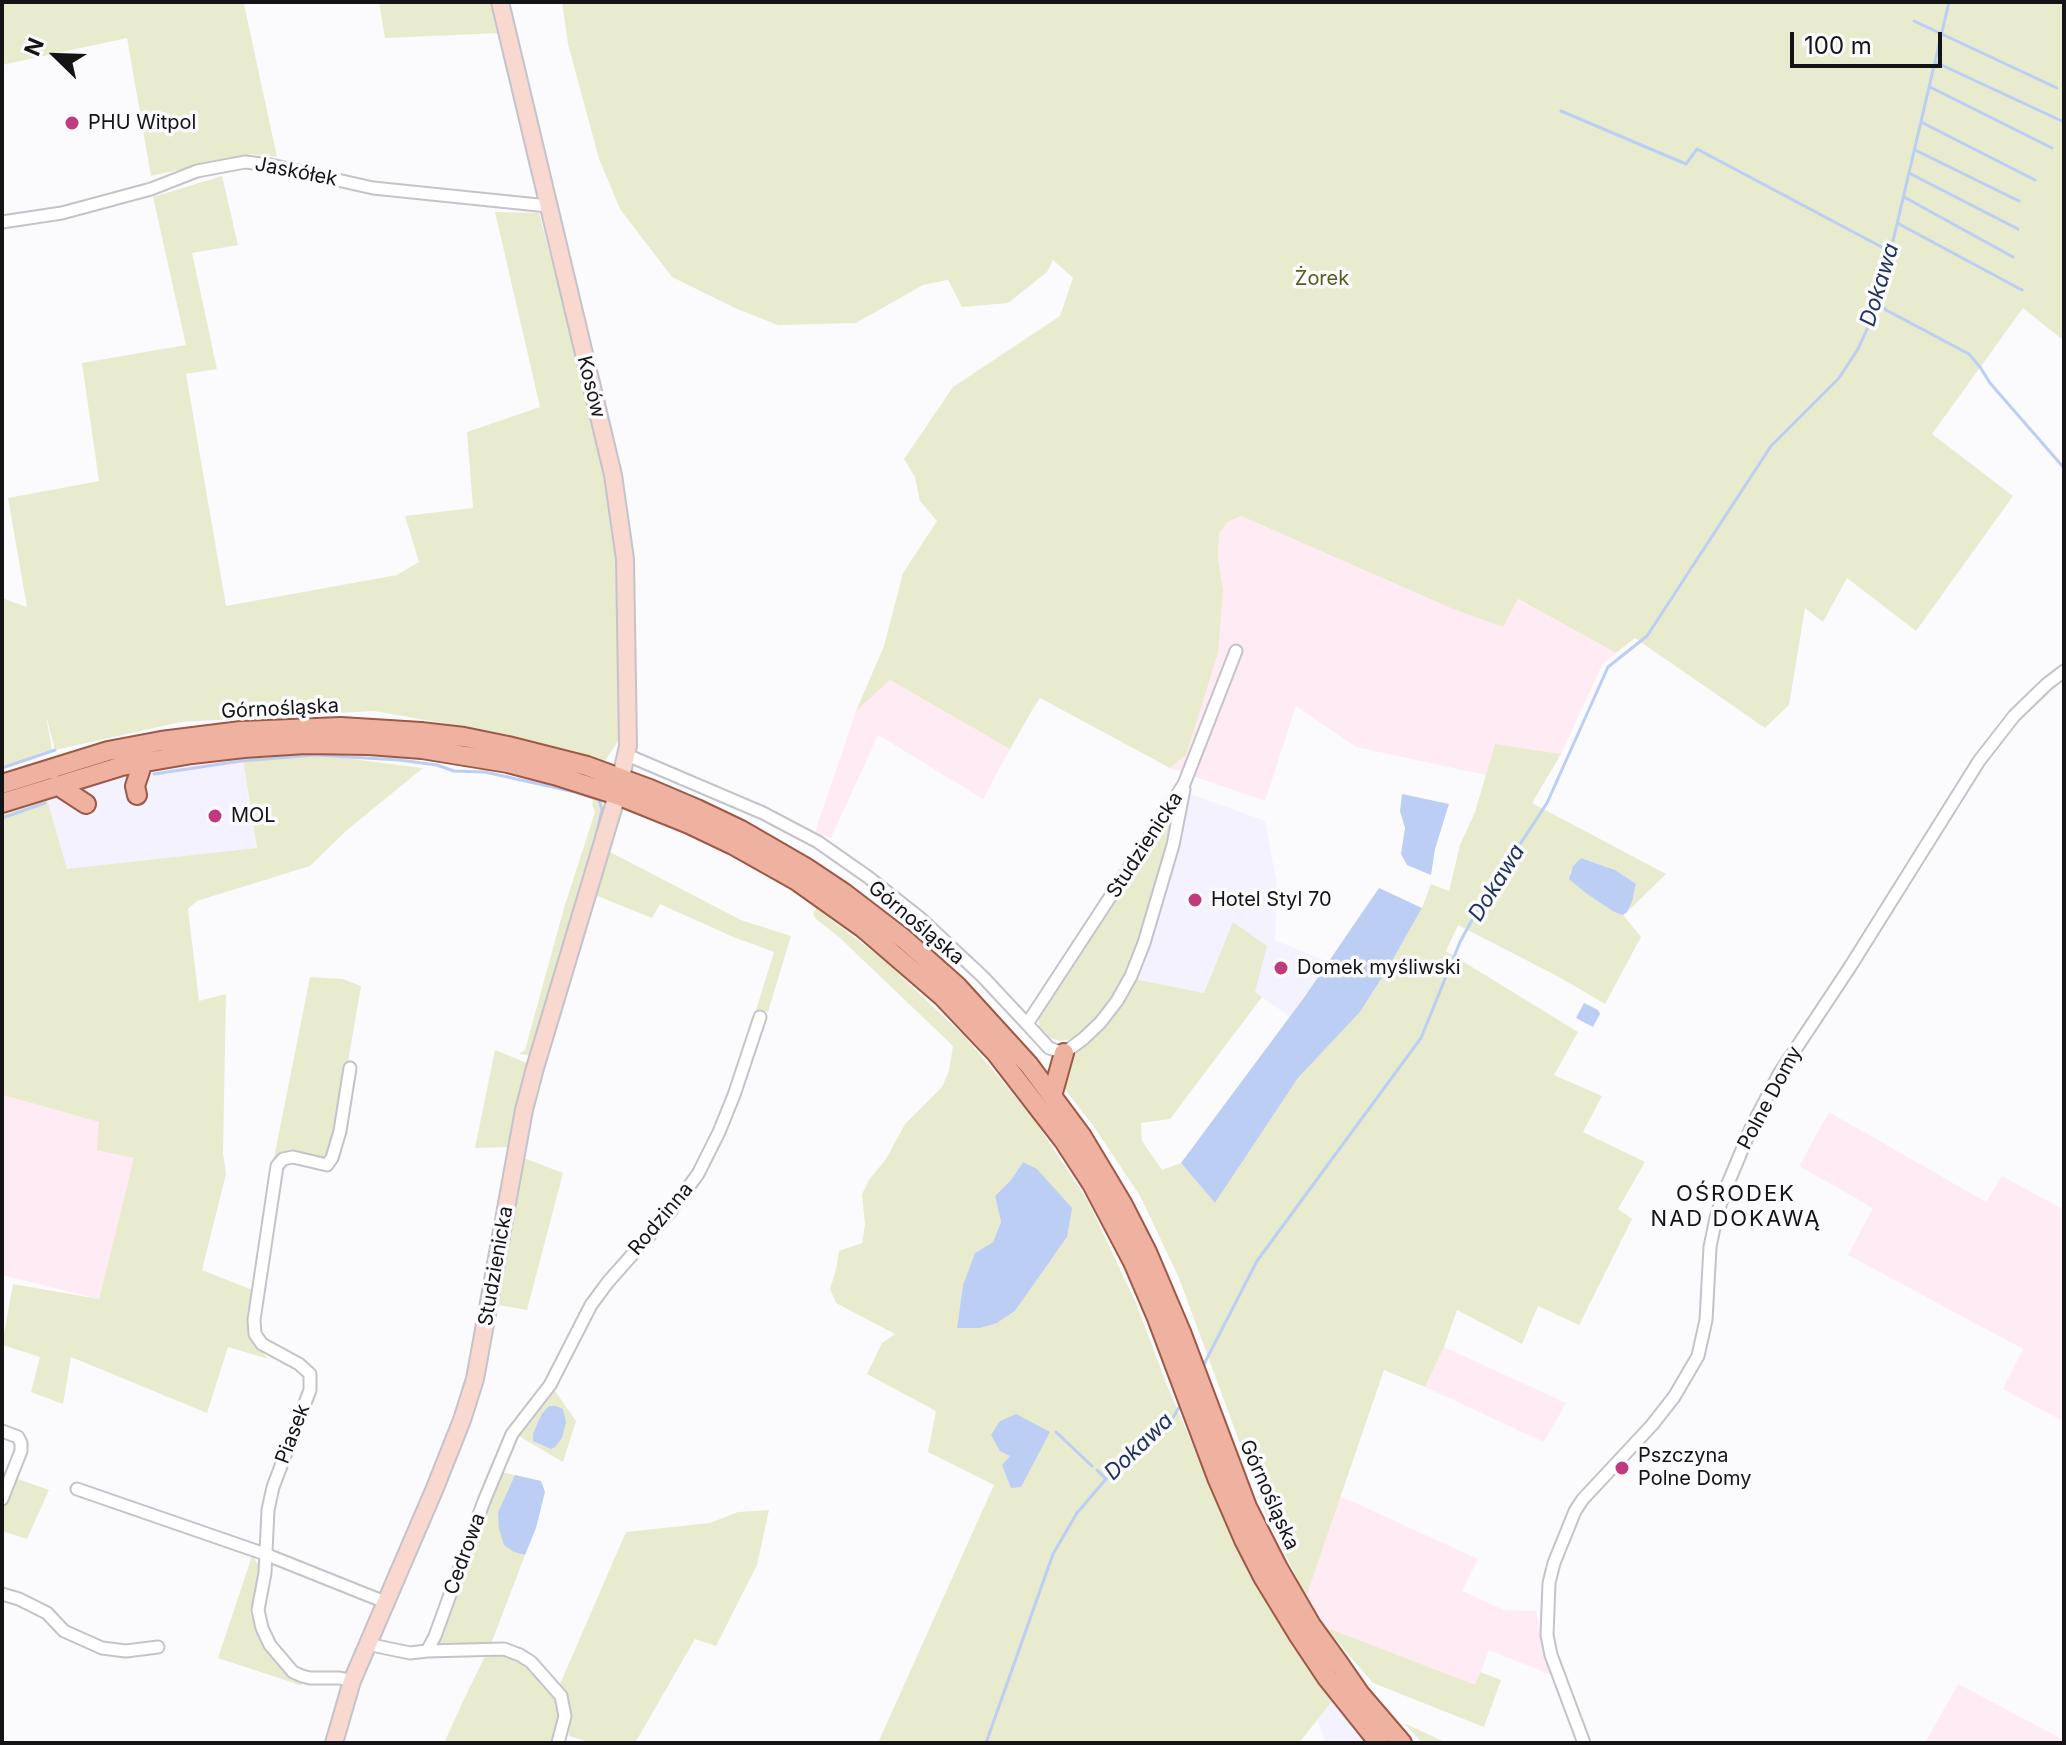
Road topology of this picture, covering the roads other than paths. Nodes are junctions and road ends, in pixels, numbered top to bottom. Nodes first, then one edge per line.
1 (500, 2) edge
2 (548, 206) junction
3 (2, 222) edge
4 (1236, 651) dead end
5 (2064, 671) edge
6 (627, 755) junction
7 (143, 762) junction
8 (2, 784) edge
9 (1184, 784) junction
10 (57, 785) junction
11 (619, 786) junction
12 (137, 795) dead end
13 (2, 803) edge
14 (86, 804) dead end
15 (760, 1017) dead end
16 (1027, 1024) junction
17 (1064, 1053) junction
18 (350, 1068) dead end
19 (1052, 1096) junction
20 (1187, 1373) junction
21 (534, 1406) joint
22 (2, 1431) edge
23 (77, 1489) dead end
24 (2, 1499) edge
25 (265, 1554) junction
26 (2, 1594) edge
27 (385, 1602) junction
28 (367, 1644) junction
29 (158, 1647) dead end
30 (427, 1651) junction
31 (352, 1681) junction
32 (334, 1743) edge
33 (558, 1743) edge
34 (1379, 1743) edge
35 (1402, 1743) edge
36 (1584, 1743) edge

1 - 2 street, Kosów
2 - 3 street, Jaskółek
2 - 6 street, Kosów
4 - 9 street, Studzienicka
5 - 36 street, Polne Domy
6 - 11 street, Kosów
6 - 16 street
7 - 10 main road, Górnośląska
7 - 11 main road, Górnośląska
7 - 12 main road
8 - 11 main road, Górnośląska
9 - 16 street, Studzienicka
9 - 17 street
10 - 13 main road, Górnośląska
10 - 14 main road
11 - 19 main road, Górnośląska
11 - 20 main road, Górnośląska
11 - 27 street, Studzienicka
15 - 21 street, Rodzinna
16 - 17 street
17 - 19 main road
18 - 25 street, Piasek
19 - 20 main road, Górnośląska
20 - 34 main road, Górnośląska
20 - 35 main road, Górnośląska
21 - 30 street, Cedrowa
22 - 24 street
23 - 25 street
25 - 27 street
25 - 31 street, Piasek
26 - 29 street
27 - 28 street, Studzienicka
28 - 30 street
28 - 31 street, Studzienicka
30 - 33 street
31 - 32 street, Studzienicka

